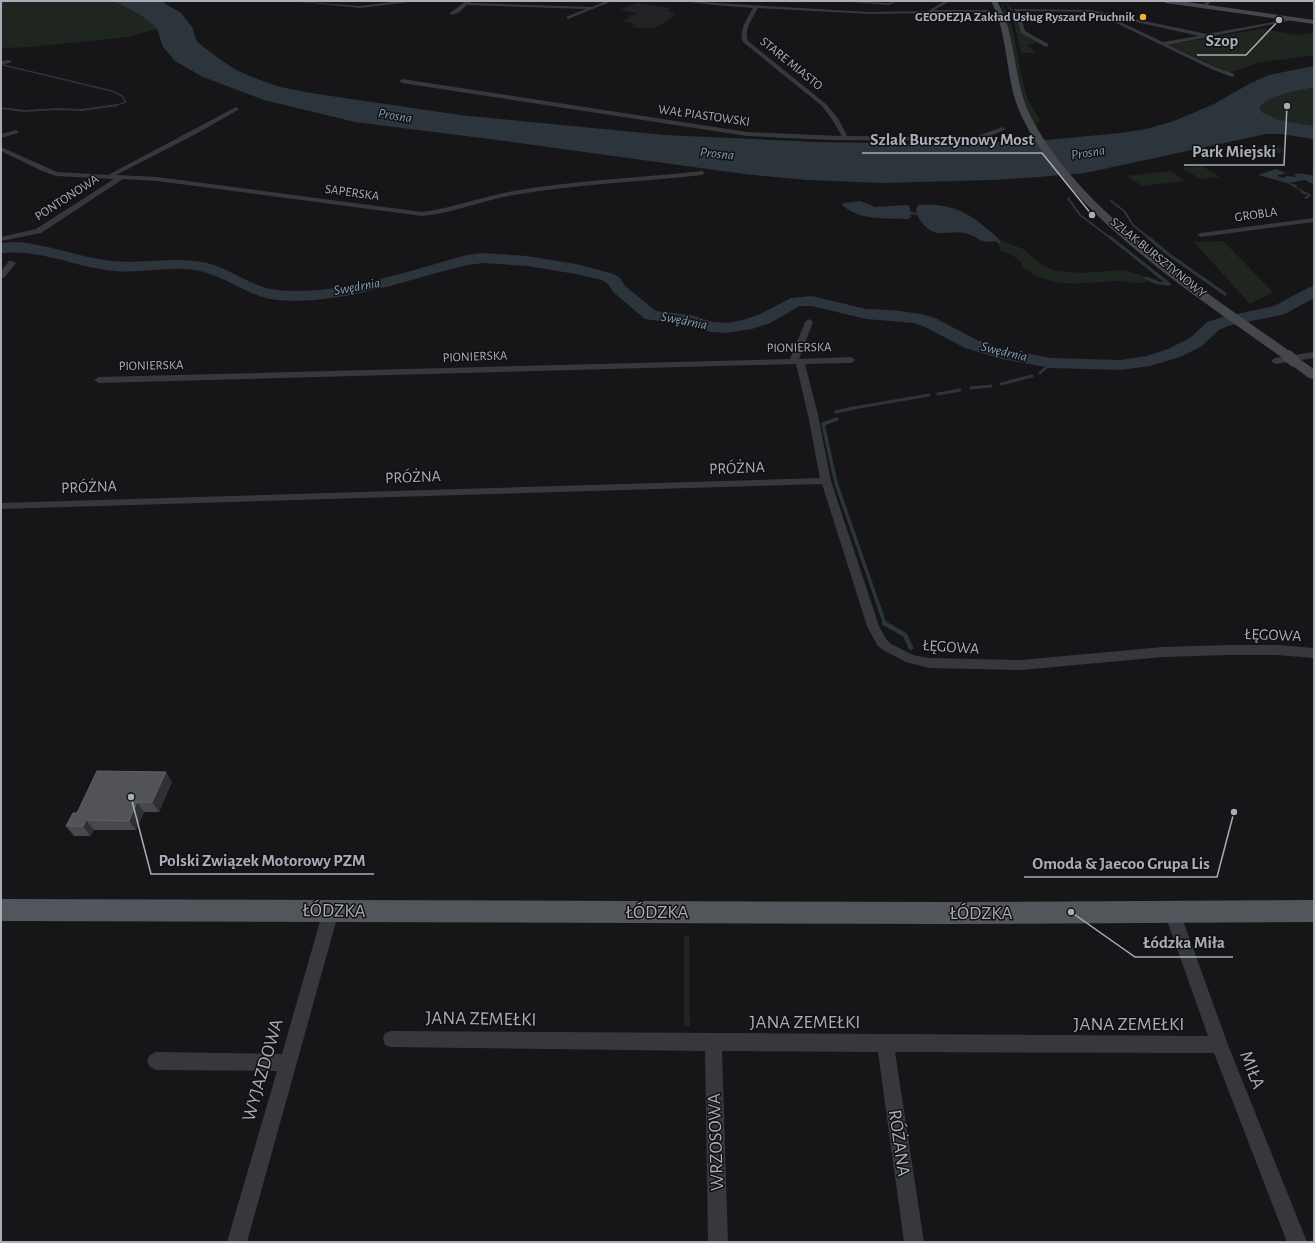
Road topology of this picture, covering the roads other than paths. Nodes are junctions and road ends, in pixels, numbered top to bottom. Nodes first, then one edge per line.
1 (294, 1) edge
2 (415, 1) edge
3 (610, 1) edge
4 (684, 1) edge
5 (770, 1) edge
6 (841, 1) edge
7 (895, 1) edge
8 (948, 1) edge
9 (1166, 1) edge
10 (467, 2) edge
11 (865, 2) edge
12 (997, 3) edge
13 (1206, 4) edge
14 (756, 7) junction
15 (764, 7) junction
16 (594, 8) junction
17 (988, 11) dead end
18 (927, 12) junction
19 (1101, 12) junction
20 (452, 14) dead end
21 (568, 18) dead end
22 (1296, 20) junction
23 (1314, 22) edge
24 (1208, 36) junction
25 (1163, 44) junction
26 (1046, 45) dead end
27 (9, 62) dead end
28 (1, 63) edge
29 (1232, 75) dead end
30 (402, 81) dead end
31 (236, 109) dead end
32 (1003, 129) dead end
33 (16, 132) dead end
34 (844, 135) dead end
35 (1, 136) edge
36 (1, 149) edge
37 (702, 172) dead end
38 (108, 177) junction
39 (122, 177) junction
40 (1314, 220) edge
41 (1201, 234) dead end
42 (1, 239) edge
43 (2, 262) edge
44 (1, 276) edge
45 (809, 322) dead end
46 (1314, 355) edge
47 (851, 360) dead end
48 (1275, 361) dead end
49 (797, 362) junction
50 (1314, 375) edge
51 (99, 380) dead end
52 (826, 481) junction
53 (1, 506) edge
54 (1314, 653) edge
55 (1, 910) edge
56 (331, 911) junction
57 (1314, 911) edge
58 (1172, 912) junction
59 (391, 1039) dead end
60 (713, 1043) junction
61 (885, 1044) junction
62 (1219, 1045) junction
63 (156, 1061) dead end
64 (286, 1063) junction
65 (237, 1242) edge
66 (718, 1242) edge
67 (914, 1242) edge
68 (1297, 1242) edge

1 - 2 street
3 - 16 street
4 - 14 street
5 - 15 street
6 - 11 street
7 - 11 street
8 - 18 street
9 - 13 main road
10 - 16 street
10 - 20 street
12 - 50 main road, SZLAK BURSZTYNOWY
13 - 22 main road
14 - 15 street
14 - 34 street, STARE MIASTO
15 - 18 street
16 - 21 street
17 - 18 street
19 - 24 street
19 - 25 street
19 - 26 street
22 - 23 main road
22 - 24 street
24 - 25 street
25 - 29 street
27 - 28 street
30 - 32 street, WAŁ PIASTOWSKI
31 - 38 street
33 - 35 street
36 - 38 street, SAPERSKA
37 - 39 street, SAPERSKA
38 - 39 street, SAPERSKA
39 - 42 street, PONTONOWA
40 - 41 street, GROBLA
43 - 44 street
45 - 49 street
46 - 48 street
47 - 49 street, PIONIERSKA
49 - 51 street, PIONIERSKA
49 - 52 street, ŁĘGOWA
52 - 53 street, PRÓŻNA
52 - 54 street, ŁĘGOWA
55 - 56 main road, ŁÓDZKA
56 - 58 main road, ŁÓDZKA
56 - 64 street, WYJAZDOWA
57 - 58 main road, ŁÓDZKA
58 - 62 street, MIŁA
59 - 60 street, JANA ZEMEŁKI
60 - 61 street, JANA ZEMEŁKI
60 - 66 street, WRZOSOWA
61 - 62 street, JANA ZEMEŁKI
61 - 67 street, RÓŻANA
62 - 68 street, MIŁA
63 - 64 street
64 - 65 street, WYJAZDOWA

